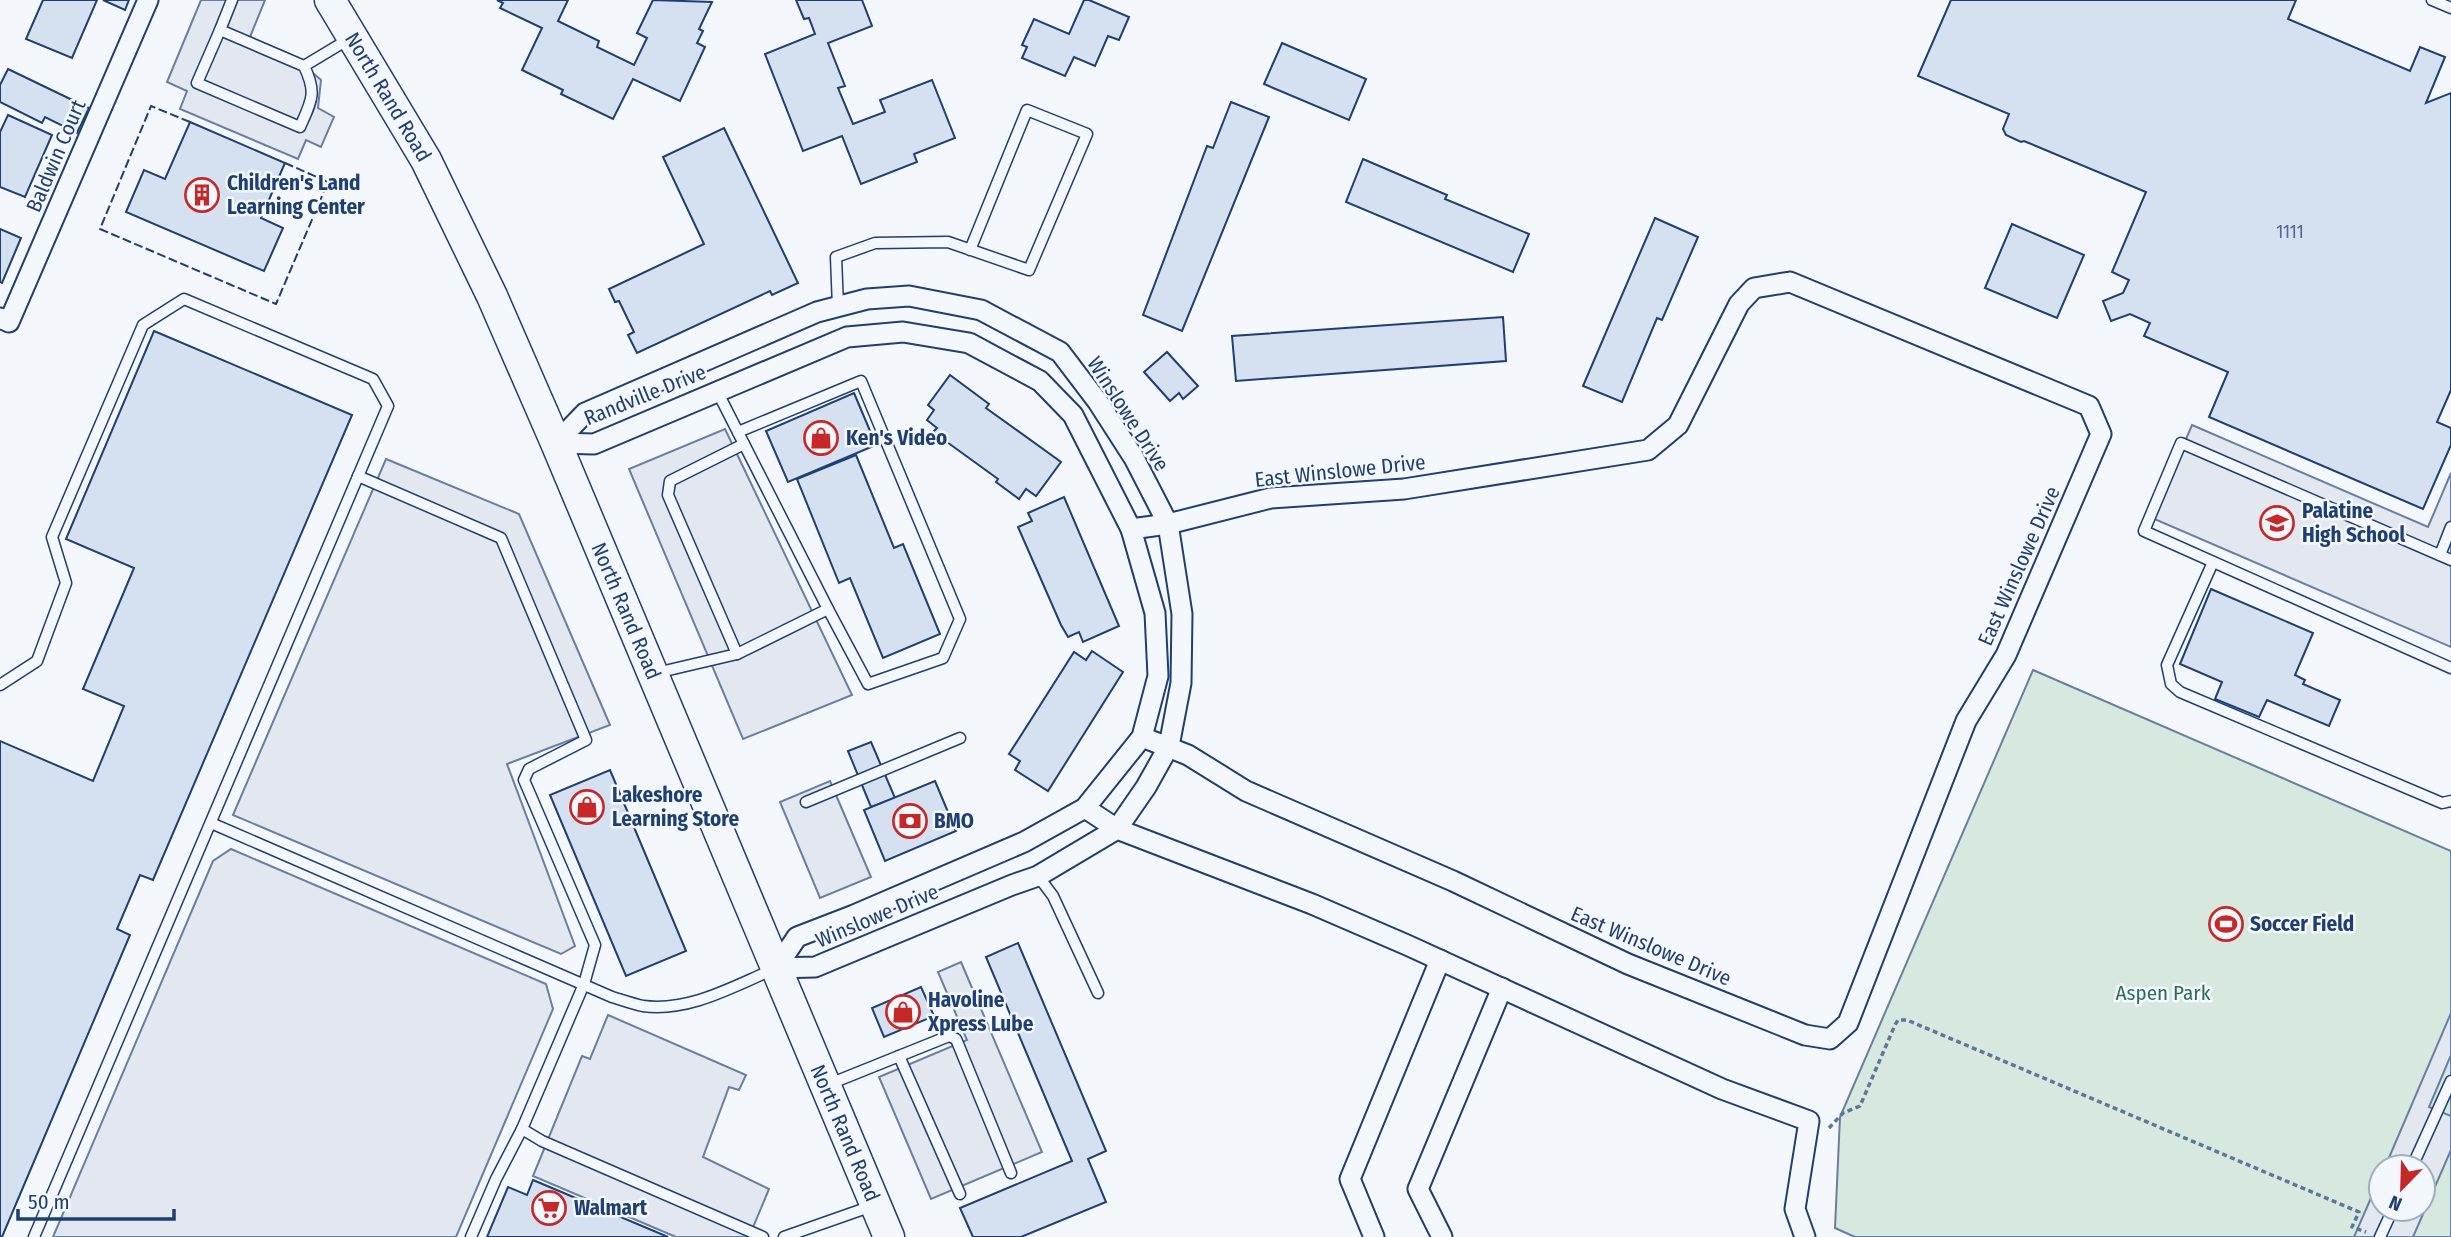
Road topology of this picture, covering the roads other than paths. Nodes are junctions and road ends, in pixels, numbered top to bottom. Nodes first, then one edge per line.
1 (148, 0) edge
2 (232, 0) edge
3 (330, 0) edge
4 (2432, 0) edge
5 (2451, 8) edge
6 (220, 30) junction
7 (352, 37) junction
8 (303, 66) junction
9 (970, 250) junction
10 (838, 307) junction
11 (0, 318) edge
12 (847, 337) junction
13 (1060, 352) joint
14 (1040, 381) joint
15 (717, 391) junction
16 (738, 432) junction
17 (556, 443) junction
18 (744, 444) junction
19 (358, 476) junction
20 (1168, 524) junction
21 (2451, 527) edge
22 (1131, 529) junction
23 (2440, 555) junction
24 (2451, 560) edge
25 (2213, 562) junction
26 (828, 609) junction
27 (737, 654) junction
28 (2451, 667) edge
29 (652, 674) junction
30 (0, 685) edge
31 (1142, 737) junction
32 (960, 738) dead end
33 (1169, 746) junction
34 (806, 802) dead end
35 (2447, 802) edge
36 (1085, 807) junction
37 (211, 822) junction
38 (1117, 829) junction
39 (1038, 876) junction
40 (1440, 960) junction
41 (776, 968) junction
42 (584, 984) junction
43 (1502, 988) junction
44 (1098, 993) dead end
45 (899, 1056) junction
46 (2451, 1081) edge
47 (825, 1085) junction
48 (522, 1129) junction
49 (2418, 1153) edge
50 (1011, 1173) dead end
51 (960, 1194) dead end
52 (876, 1205) junction
53 (812, 1233) edge
54 (34, 1237) edge
55 (471, 1237) edge
56 (764, 1237) edge
57 (784, 1237) edge
58 (890, 1237) edge
59 (1374, 1237) edge
60 (1441, 1237) edge
61 (1805, 1237) edge

1 - 11 street, Baldwin Court
2 - 6 lane
3 - 7 main road, North Rand Road
4 - 5 lane
6 - 8 lane
6 - 8 lane
7 - 8 lane
7 - 17 main road, North Rand Road
9 - 9 lane
9 - 10 lane
10 - 12 street
10 - 13 street, Randville Drive
10 - 17 street, Randville Drive
12 - 14 street, Randville Drive
12 - 15 street, Randville Drive
13 - 20 street, Winslowe Drive
14 - 22 street, Winslowe Drive
15 - 16 lane
15 - 17 street, Randville Drive
16 - 18 lane
16 - 26 lane
17 - 29 main road, North Rand Road
18 - 26 lane
18 - 27 lane
19 - 30 lane
19 - 37 lane
19 - 42 lane
20 - 22 street, East Winslowe Drive
20 - 33 street, Winslowe Drive
20 - 33 street, East Winslowe Drive
21 - 23 lane
22 - 31 street, Winslowe Drive
23 - 24 lane
23 - 25 lane
25 - 28 lane
25 - 35 lane
26 - 27 lane
27 - 29 lane
29 - 41 main road, North Rand Road
31 - 33 street, East Winslowe Drive
31 - 36 street, Winslowe Drive
32 - 34 lane
33 - 38 street, Winslowe Drive
36 - 38 street
36 - 41 street, Winslowe Drive
37 - 42 lane
37 - 54 lane
38 - 39 street, Winslowe Drive
38 - 40 street
39 - 41 street, Winslowe Drive
39 - 44 lane
40 - 43 street
40 - 59 street
41 - 42 lane
41 - 47 main road, North Rand Road
42 - 48 lane
43 - 60 street
43 - 61 street
45 - 47 lane
45 - 50 lane
45 - 51 lane
46 - 49 lane
47 - 52 main road, North Rand Road
48 - 55 lane
48 - 56 lane
52 - 53 lane
52 - 58 main road, North Rand Road
53 - 57 lane

